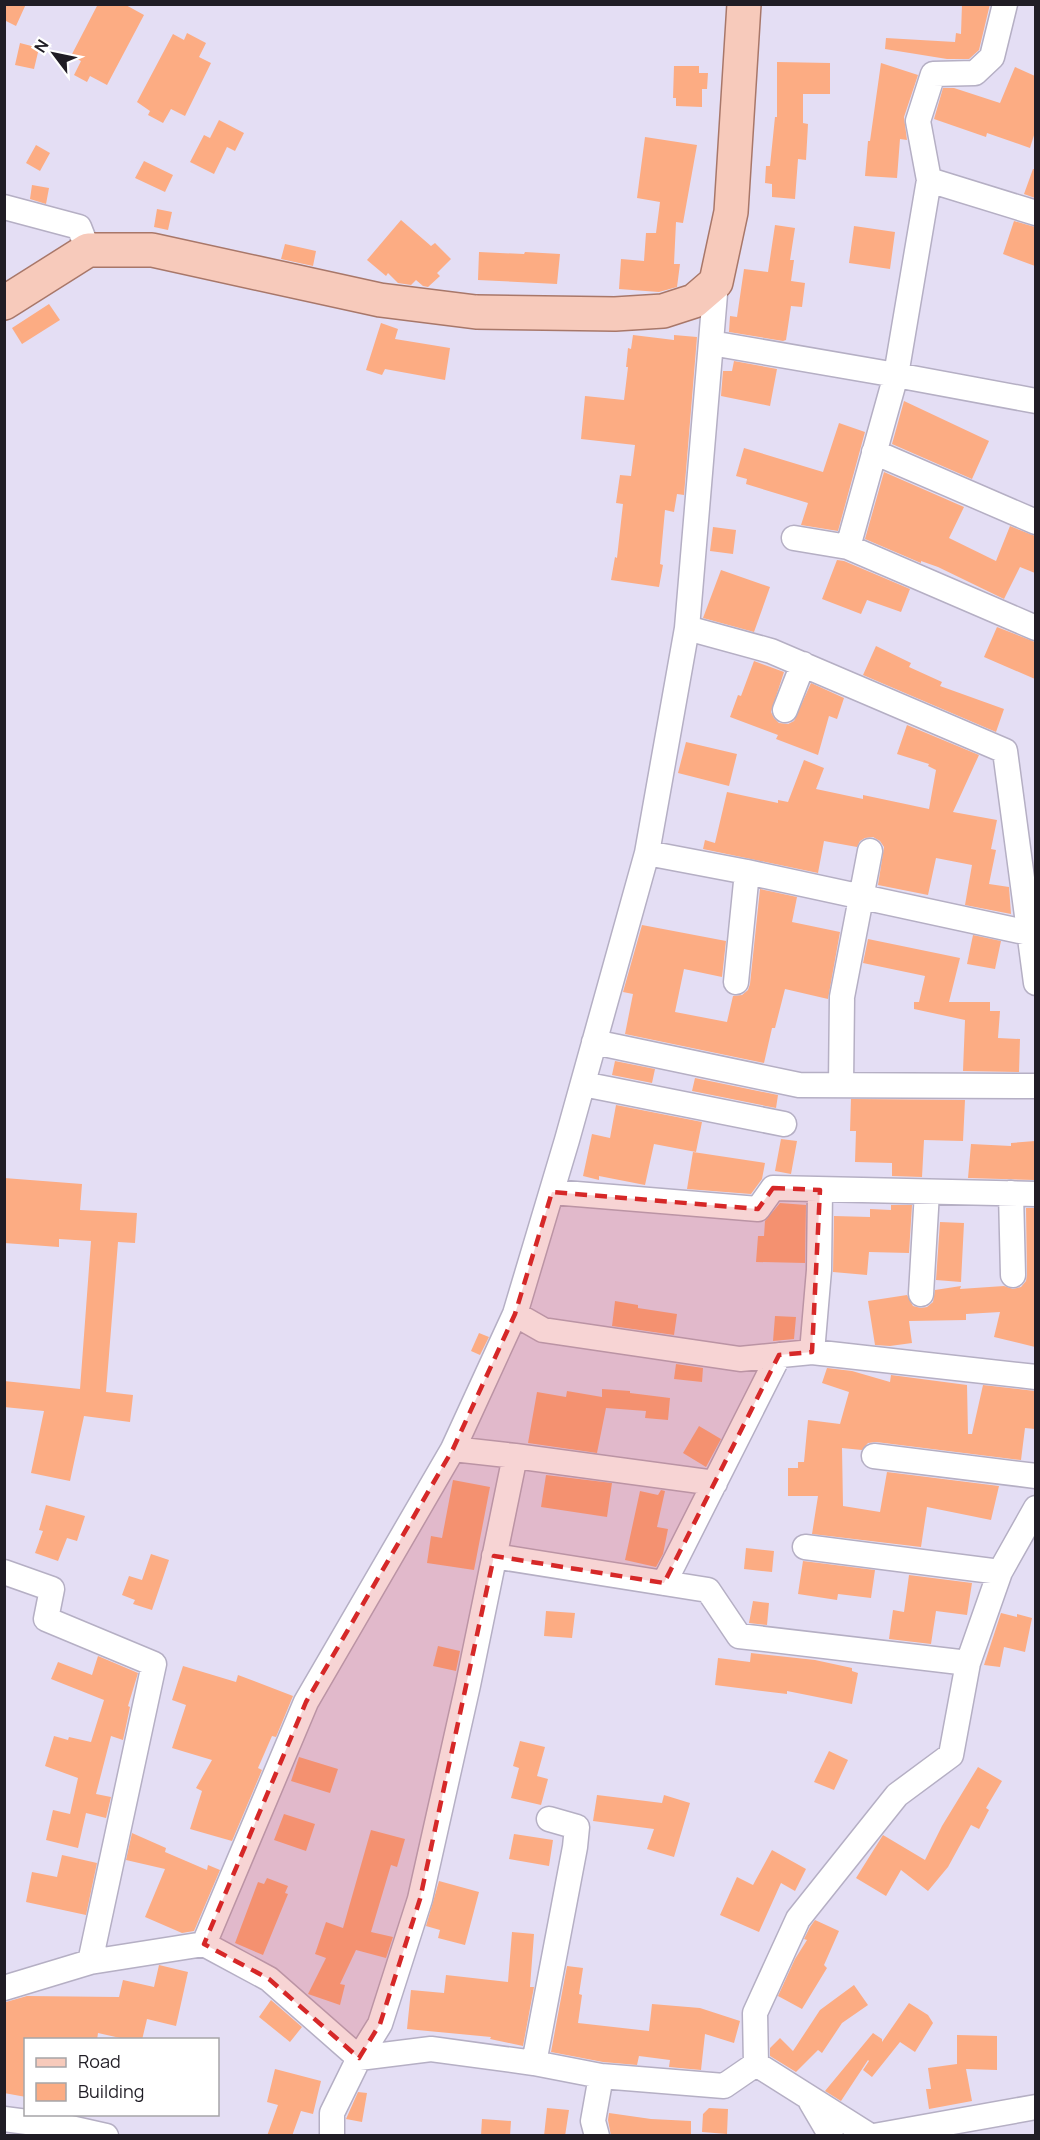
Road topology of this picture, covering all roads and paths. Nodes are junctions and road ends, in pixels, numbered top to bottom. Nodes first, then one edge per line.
1 (744, 4) edge
2 (1005, 4) edge
3 (929, 180) junction
4 (4, 207) edge
5 (1035, 213) edge
6 (88, 250) junction
7 (716, 282) junction
8 (4, 303) edge
9 (711, 343) junction
10 (896, 375) junction
11 (1035, 401) edge
12 (874, 452) junction
13 (1035, 522) edge
14 (794, 538) dead end
15 (848, 547) junction
16 (687, 628) junction
17 (1035, 628) edge
18 (803, 664) junction
19 (786, 710) dead end
20 (870, 851) dead end
21 (647, 853) junction
22 (747, 872) junction
23 (861, 898) junction
24 (1029, 933) junction
25 (736, 982) dead end
26 (1035, 983) edge
27 (594, 1042) junction
28 (583, 1084) junction
29 (840, 1085) junction
30 (1035, 1086) edge
31 (784, 1124) dead end
32 (820, 1190) junction
33 (552, 1192) junction
34 (927, 1192) junction
35 (1011, 1193) junction
36 (1035, 1194) edge
37 (1012, 1275) dead end
38 (921, 1294) dead end
39 (514, 1314) junction
40 (812, 1352) junction
41 (778, 1355) junction
42 (1035, 1377) edge
43 (453, 1449) junction
44 (515, 1456) junction
45 (874, 1456) dead end
46 (1035, 1476) edge
47 (715, 1483) junction
48 (1035, 1508) edge
49 (805, 1547) dead end
50 (494, 1556) junction
51 (4, 1572) edge
52 (1000, 1572) junction
53 (664, 1583) junction
54 (968, 1664) junction
55 (549, 1819) dead end
56 (204, 1944) junction
57 (90, 1962) junction
58 (4, 1988) edge
59 (359, 2058) junction
60 (534, 2063) junction
61 (756, 2064) junction
62 (601, 2076) junction
63 (808, 2097) junction
64 (1035, 2107) edge
65 (4, 2119) edge
66 (106, 2136) edge
67 (332, 2136) edge
68 (597, 2136) edge
69 (831, 2136) edge
70 (872, 2136) edge

1 - 7 main road
2 - 3 street
3 - 5 street
3 - 10 street
4 - 6 street
6 - 7 main road
6 - 8 main road
7 - 9 street
9 - 10 street
9 - 16 street
10 - 11 street
10 - 12 street
12 - 13 street
12 - 15 street
14 - 15 street
15 - 17 street
16 - 18 street
16 - 21 street
18 - 19 street
18 - 24 street
20 - 23 street
21 - 22 street
21 - 27 street
22 - 23 street
22 - 25 street
23 - 24 street
23 - 29 street
24 - 26 street
27 - 28 street
27 - 29 street
28 - 31 street
28 - 33 street
29 - 30 street
32 - 33 street
32 - 34 street
32 - 40 street
33 - 39 street
34 - 35 street
34 - 38 street
35 - 36 street
35 - 37 street
39 - 41 street
39 - 43 street
40 - 41 street
40 - 42 street
41 - 47 street
43 - 44 street
43 - 56 street
44 - 47 street
44 - 50 street
45 - 46 street
47 - 53 street
48 - 52 street
49 - 52 street
50 - 53 street
50 - 59 street
51 - 57 street
52 - 54 street
53 - 54 street
54 - 61 street
55 - 60 street
56 - 57 street
56 - 59 street
57 - 58 street
59 - 60 street
59 - 67 street
60 - 62 street
61 - 62 street
61 - 63 street
62 - 68 street
63 - 69 street
63 - 70 street
64 - 70 street
65 - 66 street

